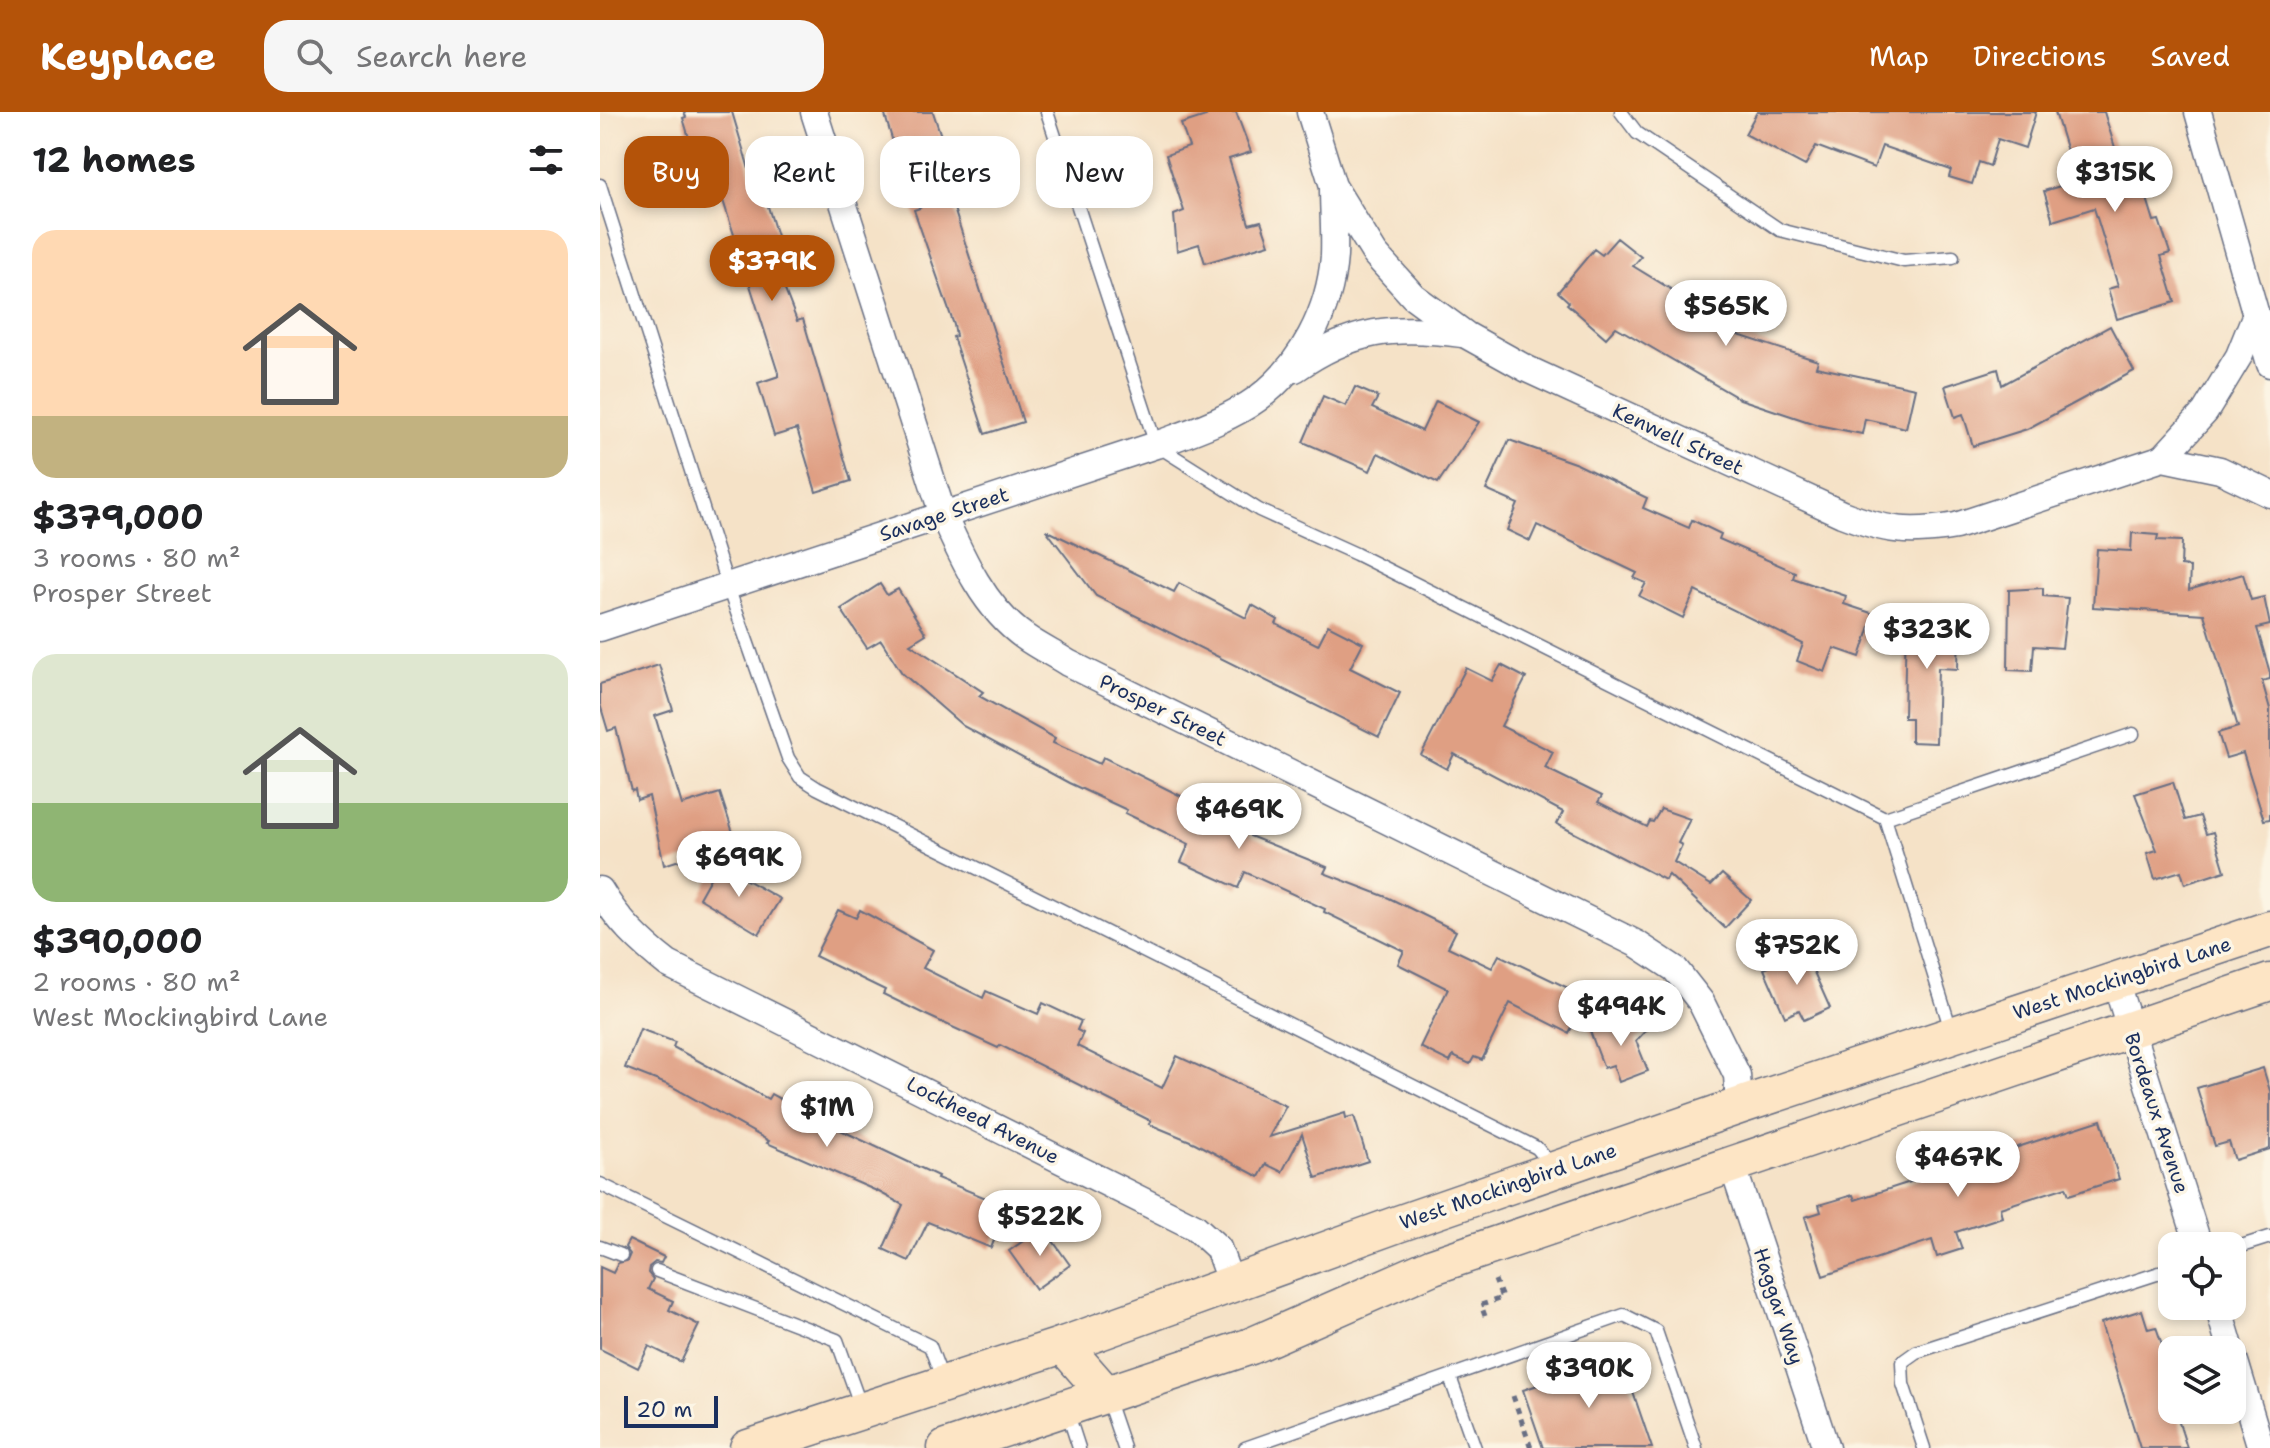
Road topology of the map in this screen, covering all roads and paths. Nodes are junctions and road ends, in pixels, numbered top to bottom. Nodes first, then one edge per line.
1 (814, 112) edge
2 (1047, 112) edge
3 (1310, 112) edge
4 (1621, 112) edge
5 (2198, 112) edge
6 (600, 185) edge
7 (1333, 186) junction
8 (1953, 257) dead end
9 (2256, 314) junction
10 (1466, 335) junction
11 (2270, 364) edge
12 (1279, 380) junction
13 (1156, 445) junction
14 (2163, 458) junction
15 (2270, 494) edge
16 (943, 515) junction
17 (728, 587) junction
18 (600, 628) edge
19 (2133, 734) dead end
20 (1885, 818) junction
21 (600, 890) edge
22 (2270, 929) edge
23 (2115, 980) junction
24 (2270, 982) edge
25 (2130, 1027) junction
26 (1952, 1033) junction
27 (1739, 1106) junction
28 (1732, 1164) junction
29 (1555, 1170) junction
30 (600, 1184) edge
31 (2195, 1232) edge
32 (2270, 1237) edge
33 (2246, 1245) edge
34 (600, 1247) edge
35 (621, 1255) dead end
36 (657, 1271) dead end
37 (2158, 1274) edge
38 (1494, 1279) dead end
39 (1232, 1286) junction
40 (1485, 1316) dead end
41 (1063, 1345) junction
42 (1450, 1377) junction
43 (944, 1384) junction
44 (1106, 1394) junction
45 (1513, 1396) dead end
46 (2246, 1398) edge
47 (1066, 1408) junction
48 (862, 1410) junction
49 (748, 1448) edge
50 (946, 1448) edge
51 (1079, 1448) edge
52 (1124, 1448) edge
53 (1245, 1448) edge
54 (1475, 1448) edge
55 (1531, 1448) edge
56 (1696, 1448) edge
57 (1826, 1448) edge
58 (1924, 1448) edge
59 (2261, 1448) edge

1 - 16 street, Prosper Street
2 - 13 lane
3 - 7 street, Kenwell Street
4 - 8 lane
5 - 9 street
6 - 17 lane
7 - 10 street, Kenwell Street
7 - 12 street, Savage Street
9 - 11 street
9 - 14 street, Kenwell Street
10 - 12 street, Savage Street
10 - 14 street, Kenwell Street
12 - 13 street, Savage Street
13 - 16 street, Savage Street
13 - 20 lane
14 - 15 street
16 - 17 street, Savage Street
16 - 27 street, Prosper Street
17 - 18 street, Savage Street
17 - 29 lane
19 - 20 lane
20 - 26 lane
21 - 39 street, Lockheed Avenue
22 - 23 main road, West Mockingbird Lane
23 - 25 street, Bordeaux Avenue
23 - 26 main road, West Mockingbird Lane
24 - 25 main road
25 - 28 main road
25 - 31 street, Bordeaux Avenue
26 - 27 main road, West Mockingbird Lane
27 - 28 main road
27 - 29 main road, West Mockingbird Lane
28 - 44 main road
28 - 57 street, Haggar Way
29 - 39 main road, West Mockingbird Lane
30 - 43 lane
32 - 33 lane
34 - 35 lane
36 - 48 lane
37 - 58 lane
38 - 40 path
39 - 41 main road, West Mockingbird Lane
41 - 43 main road, West Mockingbird Lane
41 - 44 main road
41 - 47 main road
42 - 53 lane
42 - 54 lane
42 - 56 lane
43 - 48 main road, West Mockingbird Lane
44 - 47 main road
44 - 52 lane
45 - 55 path
46 - 59 street
47 - 50 main road
47 - 51 lane
48 - 49 main road, West Mockingbird Lane

